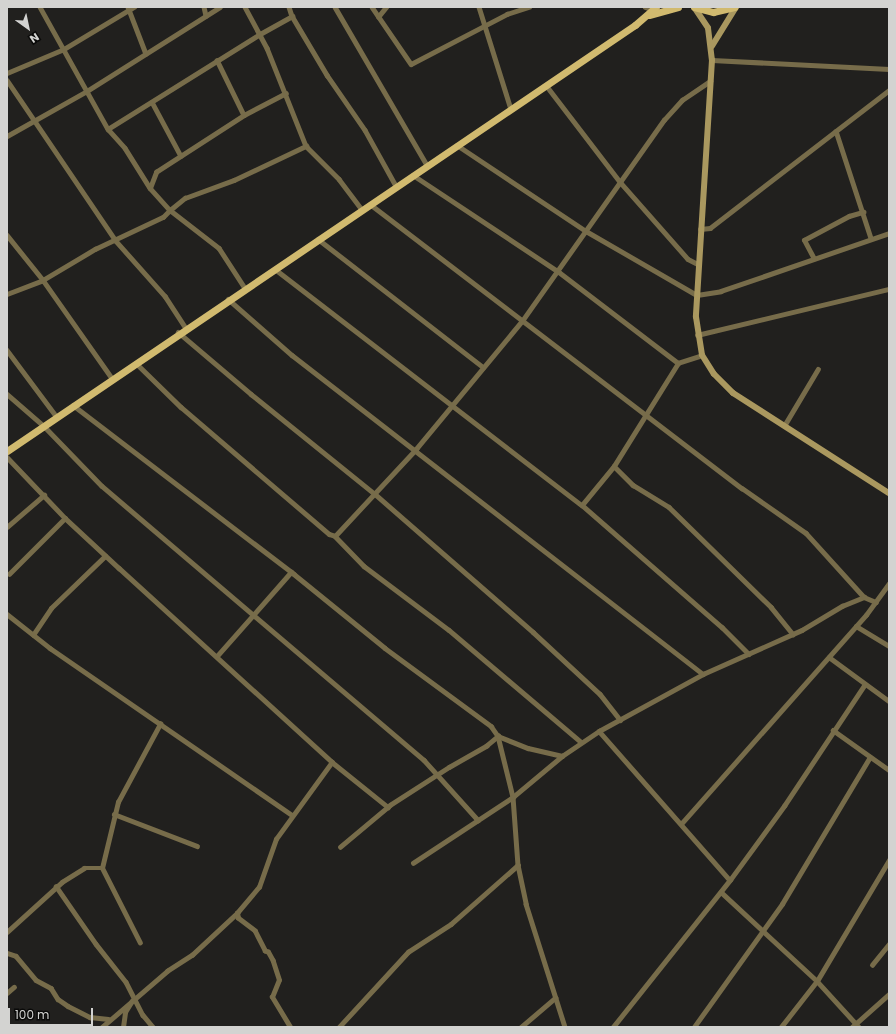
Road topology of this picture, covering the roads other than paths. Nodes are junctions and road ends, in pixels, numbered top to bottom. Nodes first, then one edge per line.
1 (40, 7) edge
2 (134, 7) edge
3 (204, 7) edge
4 (220, 7) edge
5 (245, 7) edge
6 (289, 7) edge
7 (335, 7) edge
8 (372, 7) edge
9 (386, 7) edge
10 (479, 7) edge
11 (529, 7) edge
12 (645, 7) edge
13 (678, 7) edge
14 (694, 7) edge
15 (735, 7) edge
16 (129, 8) edge
17 (653, 10) edge
18 (206, 16) junction
19 (292, 16) junction
20 (378, 17) junction
21 (486, 25) junction
22 (260, 34) junction
23 (712, 46) junction
24 (64, 49) junction
25 (146, 54) junction
26 (217, 60) junction
27 (712, 60) junction
28 (889, 69) edge
29 (7, 73) edge
30 (7, 80) edge
31 (710, 81) junction
32 (546, 85) junction
33 (889, 90) edge
34 (87, 91) junction
35 (286, 93) junction
36 (152, 102) junction
37 (511, 108) junction
38 (244, 115) junction
39 (35, 122) junction
40 (108, 129) junction
41 (836, 131) junction
42 (7, 136) edge
43 (457, 145) junction
44 (306, 146) junction
45 (181, 156) junction
46 (427, 165) junction
47 (413, 175) junction
48 (621, 183) junction
49 (396, 186) junction
50 (150, 188) junction
51 (370, 204) junction
52 (362, 209) junction
53 (170, 210) junction
54 (863, 212) junction
55 (700, 230) junction
56 (586, 231) junction
57 (889, 233) edge
58 (7, 235) edge
59 (871, 238) junction
60 (318, 239) junction
61 (116, 241) junction
62 (814, 259) junction
63 (698, 264) junction
64 (274, 269) junction
65 (559, 272) junction
66 (42, 280) junction
67 (245, 288) junction
68 (889, 289) edge
69 (7, 294) edge
70 (697, 295) junction
71 (228, 299) junction
72 (522, 321) junction
73 (186, 328) junction
74 (178, 332) junction
75 (697, 335) junction
76 (7, 350) edge
77 (702, 354) junction
78 (136, 363) junction
79 (678, 363) junction
80 (483, 368) junction
81 (818, 369) dead end
82 (112, 378) junction
83 (7, 394) edge
84 (74, 405) junction
85 (452, 406) junction
86 (647, 416) junction
87 (57, 417) junction
88 (44, 426) junction
89 (784, 426) junction
90 (416, 449) junction
91 (7, 451) edge
92 (7, 457) edge
93 (614, 466) junction
94 (889, 493) edge
95 (375, 494) junction
96 (44, 495) junction
97 (582, 504) junction
98 (65, 518) junction
99 (7, 527) edge
100 (335, 536) junction
101 (105, 556) junction
102 (291, 572) junction
103 (9, 574) dead end
104 (889, 583) edge
105 (864, 597) junction
106 (876, 602) junction
107 (7, 614) edge
108 (252, 616) junction
109 (856, 626) junction
110 (793, 634) junction
111 (33, 635) junction
112 (889, 646) edge
113 (749, 654) junction
114 (217, 656) junction
115 (829, 657) junction
116 (703, 674) junction
117 (865, 684) junction
118 (889, 701) edge
119 (620, 720) junction
120 (160, 724) junction
121 (833, 730) junction
122 (599, 731) junction
123 (498, 736) junction
124 (581, 742) junction
125 (562, 756) junction
126 (870, 757) junction
127 (332, 762) junction
128 (889, 770) edge
129 (435, 776) junction
130 (513, 797) junction
131 (388, 807) junction
132 (114, 814) junction
133 (292, 815) junction
134 (478, 820) junction
135 (681, 824) junction
136 (197, 846) dead end
137 (340, 847) dead end
138 (889, 860) edge
139 (413, 863) dead end
140 (518, 865) junction
141 (102, 868) junction
142 (730, 880) junction
143 (56, 886) junction
144 (721, 892) junction
145 (237, 913) junction
146 (7, 932) edge
147 (763, 932) junction
148 (140, 943) dead end
149 (889, 944) edge
150 (7, 953) edge
151 (872, 964) dead end
152 (817, 981) junction
153 (14, 987) dead end
154 (7, 993) edge
155 (889, 994) edge
156 (135, 996) junction
157 (555, 998) junction
158 (108, 1019) junction
159 (855, 1026) edge
160 (102, 1027) edge
161 (123, 1027) edge
162 (153, 1027) edge
163 (290, 1027) edge
164 (339, 1027) edge
165 (520, 1027) edge
166 (565, 1027) edge
167 (613, 1027) edge
168 (694, 1027) edge
169 (781, 1027) edge

1 - 24 street
2 - 16 street
3 - 18 street
4 - 18 street
5 - 22 street
6 - 19 street
7 - 46 street
8 - 20 street
9 - 20 street
10 - 21 street
11 - 21 street
12 - 17 street
13 - 17 main road
14 - 15 main road
14 - 23 street
15 - 23 street
16 - 24 street
16 - 25 street
17 - 32 main road
18 - 25 street
19 - 22 street
19 - 49 street
20 - 21 street
21 - 37 street
22 - 26 street
22 - 35 street
23 - 27 street
24 - 29 street
24 - 34 street
25 - 34 street
26 - 36 street
26 - 38 street
27 - 28 street
27 - 31 street
30 - 39 street
31 - 48 street
31 - 55 street
32 - 37 main road
32 - 48 street
33 - 41 street
34 - 39 street
34 - 40 street
35 - 38 street
35 - 44 street
36 - 40 street
36 - 45 street
37 - 43 main road
38 - 45 street
39 - 42 street
39 - 61 street
40 - 50 street
41 - 54 street
41 - 55 street
43 - 46 main road
43 - 56 street
44 - 52 street
44 - 53 street
45 - 50 street
46 - 47 main road
47 - 49 main road
47 - 65 street
48 - 56 street
48 - 63 street
49 - 51 main road
50 - 53 street
51 - 52 main road
51 - 72 street
52 - 60 main road
53 - 61 street
53 - 67 street
54 - 59 street
54 - 62 street
55 - 63 street
56 - 65 street
56 - 70 street
57 - 59 street
58 - 66 street
59 - 62 street
60 - 64 main road
60 - 80 street
61 - 66 street
61 - 73 street
62 - 70 street
63 - 70 street
64 - 67 main road
64 - 85 street
65 - 72 street
65 - 79 street
66 - 69 street
66 - 82 street
67 - 71 main road
68 - 75 street
70 - 75 street
71 - 73 main road
71 - 90 street
72 - 80 street
72 - 86 street
73 - 74 main road
74 - 78 main road
74 - 95 street
75 - 77 street
76 - 87 street
77 - 79 street
77 - 89 street
78 - 82 main road
78 - 100 street
79 - 86 street
80 - 85 street
81 - 89 street
82 - 84 main road
83 - 88 street
84 - 87 main road
84 - 102 street
85 - 90 street
85 - 97 street
86 - 93 street
86 - 105 street
87 - 88 main road
88 - 91 main road
88 - 108 street
89 - 94 street
90 - 95 street
90 - 116 street
92 - 96 street
93 - 97 street
93 - 110 street
95 - 100 street
95 - 119 street
96 - 98 street
96 - 99 street
97 - 113 street
98 - 101 street
98 - 103 street
100 - 124 street
101 - 111 street
101 - 114 street
102 - 108 street
102 - 123 street
104 - 106 street
105 - 106 street
105 - 110 street
106 - 109 street
107 - 111 street
108 - 114 street
108 - 129 street
109 - 112 street
109 - 115 street
110 - 113 street
111 - 120 street
113 - 116 street
114 - 127 street
115 - 117 street
115 - 135 street
116 - 119 street
117 - 118 street
117 - 121 street
119 - 122 street
120 - 132 street
120 - 133 street
121 - 126 street
121 - 142 street
122 - 124 street
122 - 135 street
123 - 125 street
123 - 129 street
123 - 130 street
124 - 125 street
125 - 130 street
126 - 128 street
126 - 147 street
127 - 131 street
127 - 133 street
129 - 131 street
129 - 134 street
130 - 134 street
130 - 140 street
131 - 137 street
132 - 136 street
132 - 141 street
133 - 145 street
134 - 139 street
135 - 142 street
138 - 152 street
140 - 157 street
140 - 164 street
141 - 143 street
141 - 148 street
142 - 144 street
143 - 146 street
143 - 156 street
144 - 147 street
144 - 167 street
145 - 156 street
145 - 163 street
147 - 152 street
147 - 168 street
149 - 151 street
150 - 158 street
152 - 159 street
152 - 169 street
153 - 154 street
155 - 159 street
156 - 158 street
156 - 161 street
156 - 162 street
157 - 165 street
157 - 166 street
158 - 160 street

